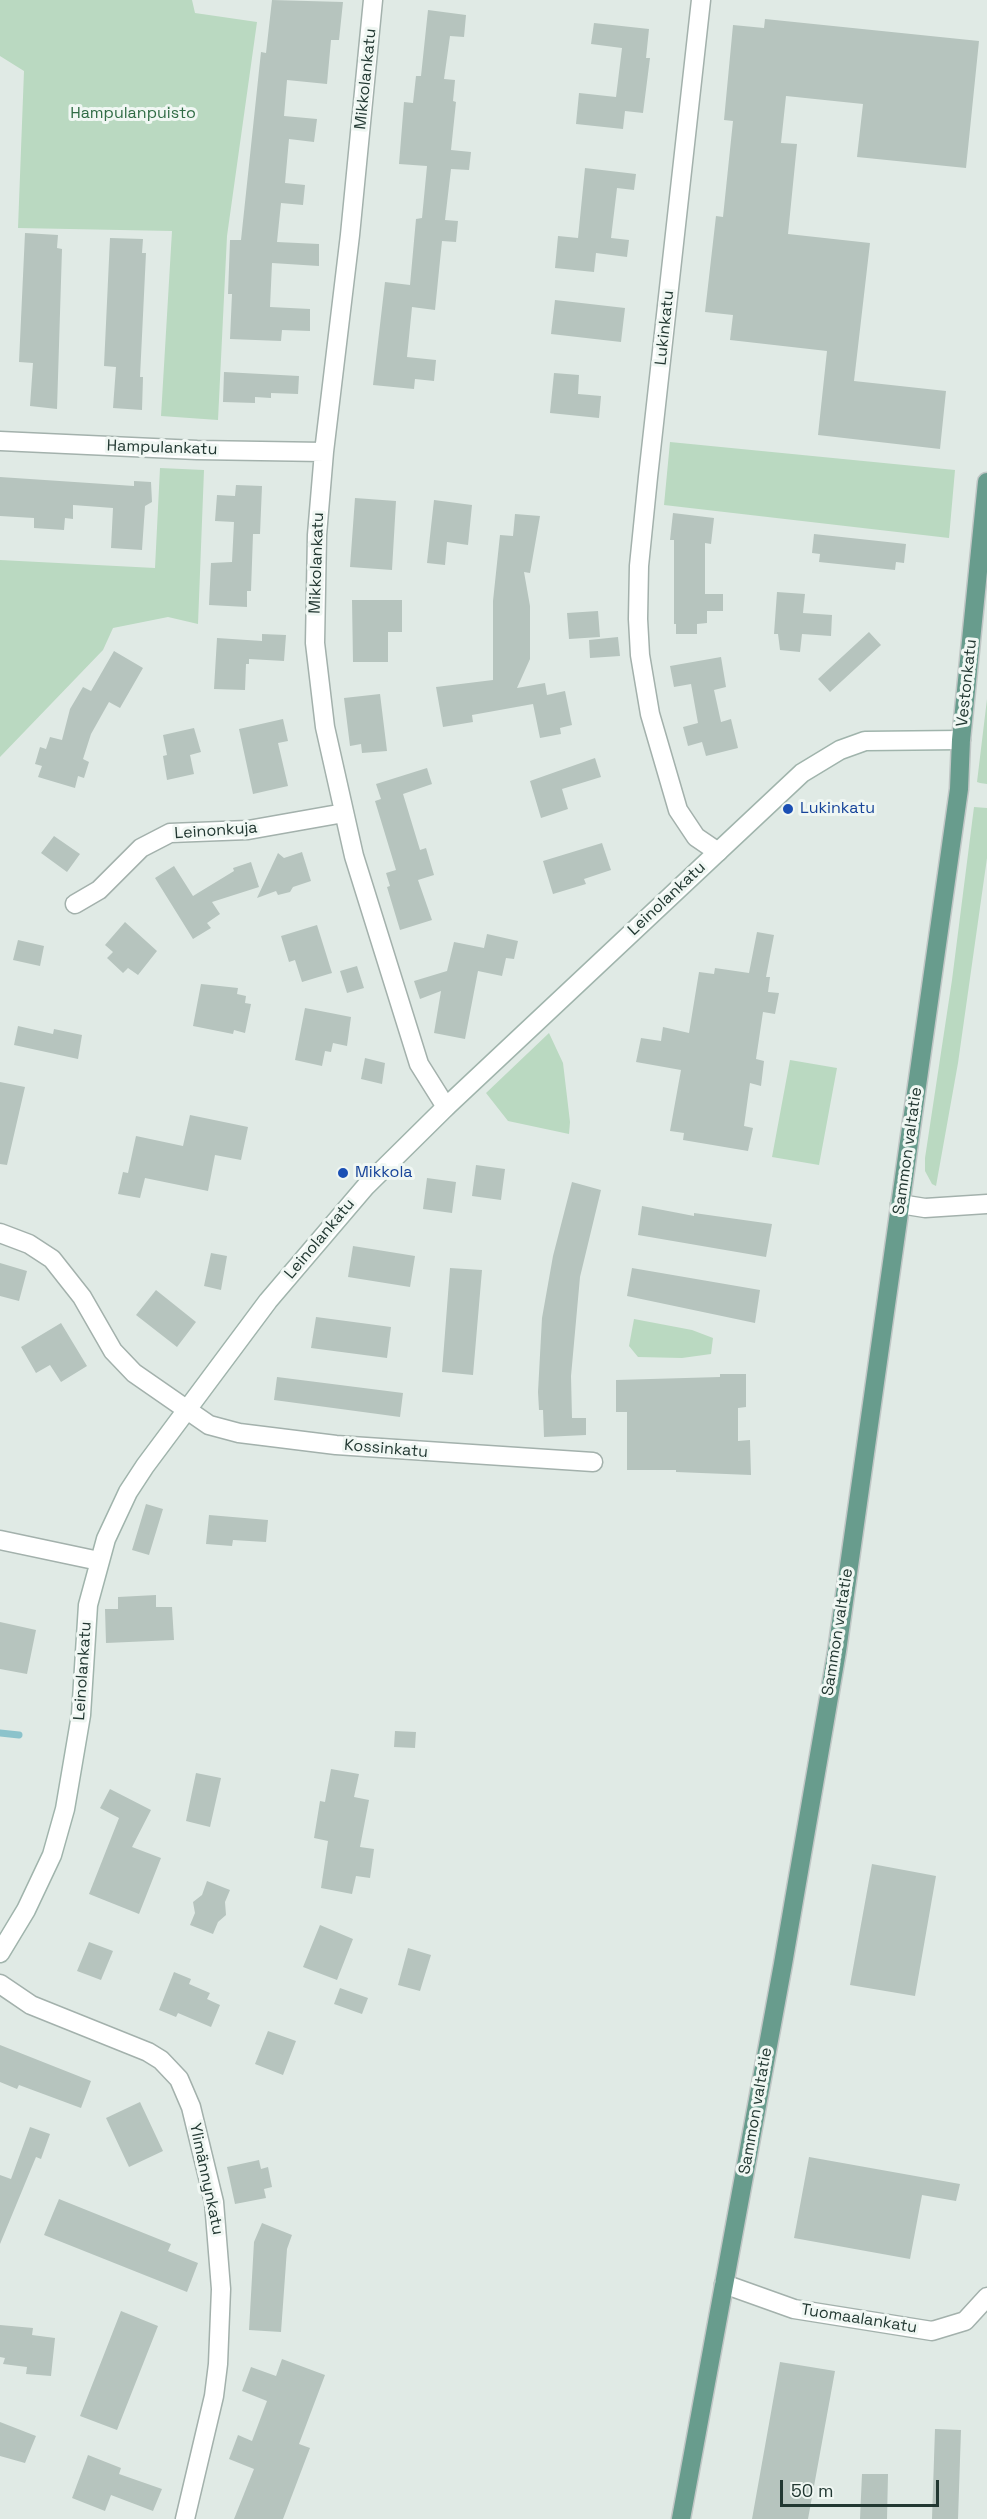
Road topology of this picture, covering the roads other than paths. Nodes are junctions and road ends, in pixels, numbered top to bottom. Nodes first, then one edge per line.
1 (374, 0) edge
2 (701, 0) edge
3 (0, 441) edge
4 (324, 452) junction
5 (987, 488) edge
6 (961, 740) junction
7 (344, 813) junction
8 (717, 852) junction
9 (75, 904) dead end
10 (446, 1107) junction
11 (900, 1204) junction
12 (987, 1204) edge
13 (0, 1233) edge
14 (185, 1411) junction
15 (594, 1462) dead end
16 (0, 1540) edge
17 (99, 1561) junction
18 (0, 1953) edge
19 (0, 1984) edge
20 (724, 2284) junction
21 (987, 2297) edge
22 (185, 2519) edge
23 (681, 2519) edge

1 - 4 street, Mikkolankatu
2 - 8 street, Lukinkatu
3 - 4 street, Hampulankatu
4 - 7 street, Mikkolankatu
5 - 6 main road, Vestonkatu
6 - 8 street, Leinolankatu
6 - 11 main road, Sammon valtatie
7 - 9 street, Leinonkuja
7 - 10 street, Mikkolankatu
8 - 10 street, Leinolankatu
10 - 14 street, Leinolankatu
11 - 12 street
11 - 20 main road, Sammon valtatie
13 - 14 street, Kossinkatu
14 - 15 street, Kossinkatu
14 - 17 street, Leinolankatu
16 - 17 street
17 - 18 street, Leinolankatu
19 - 22 street, Ylimännynkatu
20 - 21 street, Tuomaalankatu
20 - 23 main road, Sammon valtatie

